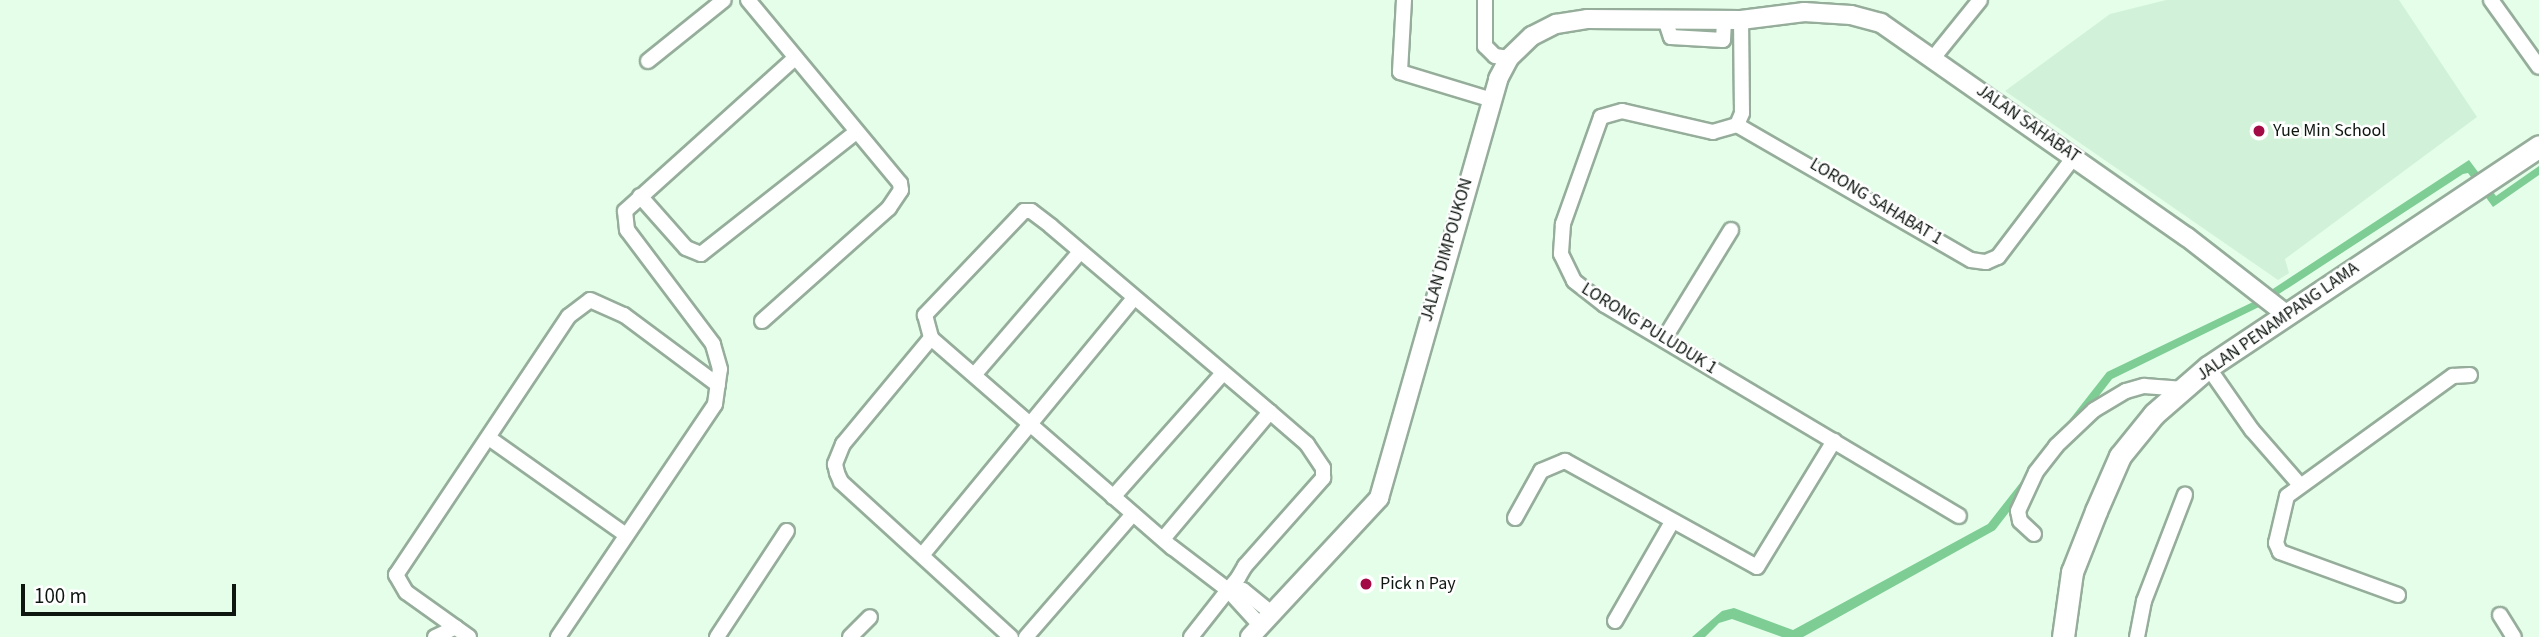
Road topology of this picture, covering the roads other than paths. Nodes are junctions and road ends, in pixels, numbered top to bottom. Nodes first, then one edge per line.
1 (724, 0) edge
2 (748, 0) edge
3 (1404, 0) edge
4 (1485, 0) edge
5 (1980, 0) edge
6 (2491, 0) edge
7 (1803, 6) edge
8 (1733, 20) junction
9 (1934, 57) junction
10 (795, 58) junction
11 (1509, 58) junction
12 (648, 61) dead end
13 (2539, 67) edge
14 (1492, 100) junction
15 (1737, 125) junction
16 (856, 132) junction
17 (2539, 146) edge
18 (2074, 157) junction
19 (640, 196) junction
20 (1731, 230) dead end
21 (1079, 253) junction
22 (1133, 299) junction
23 (2287, 314) junction
24 (762, 321) dead end
25 (931, 338) junction
26 (1664, 339) junction
27 (2208, 367) junction
28 (1223, 373) junction
29 (975, 374) junction
30 (2470, 376) dead end
31 (718, 385) junction
32 (2184, 389) junction
33 (1270, 412) junction
34 (1031, 426) junction
35 (489, 438) junction
36 (1834, 441) junction
37 (2300, 485) junction
38 (2185, 495) dead end
39 (1113, 497) junction
40 (1133, 514) junction
41 (1959, 516) dead end
42 (1515, 518) dead end
43 (1672, 522) junction
44 (787, 531) dead end
45 (2034, 534) dead end
46 (626, 535) junction
47 (1163, 539) junction
48 (923, 554) junction
49 (1228, 590) junction
50 (2398, 595) dead end
51 (2500, 615) dead end
52 (870, 617) dead end
53 (1615, 621) dead end
54 (1261, 625) edge
55 (456, 627) junction
56 (435, 637) edge
57 (469, 637) edge
58 (558, 637) edge
59 (717, 637) edge
60 (850, 637) edge
61 (1011, 637) edge
62 (1026, 637) edge
63 (1191, 637) edge
64 (2063, 637) edge
65 (2137, 637) edge
66 (2514, 637) edge

1 - 12 street
2 - 10 street
3 - 14 street
4 - 11 street
5 - 9 street
6 - 13 street
7 - 8 street, JALAN SAHABAT
7 - 9 street, JALAN SAHABAT
8 - 11 street, JALAN DIMPOUKON
8 - 15 street
9 - 18 street, JALAN SAHABAT
10 - 16 street
10 - 19 street
11 - 14 street, JALAN DIMPOUKON
14 - 54 street, JALAN DIMPOUKON
15 - 18 street, LORONG SAHABAT 1
15 - 26 street, LORONG PULUDUK 1
16 - 19 street
16 - 24 street
17 - 23 main road, JALAN PENAMPANG LAMA
18 - 23 street, JALAN SAHABAT
19 - 31 street
20 - 26 street
21 - 22 street
21 - 25 street
21 - 29 street
22 - 28 street
22 - 34 street
23 - 27 main road, JALAN PENAMPANG LAMA
25 - 29 street
25 - 48 street
26 - 36 street, LORONG PULUDUK 1
27 - 32 main road, JALAN PENAMPANG LAMA
27 - 37 street
28 - 33 street
28 - 39 street
29 - 34 street
30 - 37 street
31 - 35 street
31 - 46 street
32 - 45 street
32 - 64 main road, JALAN PENAMPANG LAMA
33 - 47 street
33 - 49 street
34 - 39 street
34 - 48 street
35 - 46 street
35 - 55 street
36 - 41 street, LORONG PULUDUK 1
36 - 43 street
37 - 50 street
38 - 65 street
39 - 40 street
40 - 47 street
40 - 62 street
42 - 43 street
43 - 53 street
44 - 59 street
46 - 58 street
47 - 49 street
48 - 61 street
49 - 54 street
49 - 63 street
51 - 66 street
52 - 60 street
55 - 56 street
55 - 57 street

